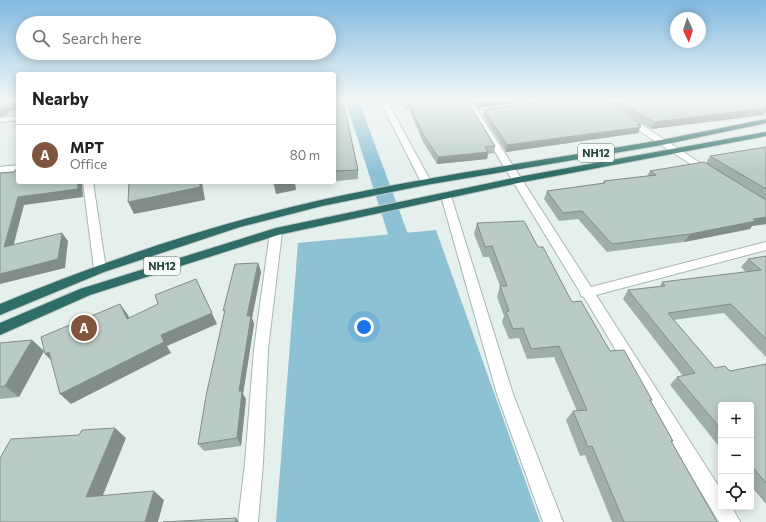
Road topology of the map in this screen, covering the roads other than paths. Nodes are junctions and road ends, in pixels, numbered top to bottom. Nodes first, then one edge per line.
1 (395, 123) edge
2 (485, 123) edge
3 (633, 123) edge
4 (754, 123) edge
5 (766, 134) edge
6 (662, 142) junction
7 (676, 151) junction
8 (16, 168) edge
9 (509, 168) junction
10 (0, 170) edge
11 (714, 176) edge
12 (518, 180) junction
13 (426, 182) junction
14 (88, 184) edge
15 (441, 197) junction
16 (276, 232) junction
17 (766, 246) edge
18 (100, 269) junction
19 (586, 292) junction
20 (0, 310) edge
21 (0, 329) edge
22 (248, 522) edge
23 (553, 522) edge
24 (730, 522) edge

1 - 13 street
2 - 9 street
3 - 6 street
4 - 6 highway, NH12
5 - 7 highway, NH12
6 - 7 street
6 - 9 highway, NH12
7 - 11 street
7 - 12 highway, NH12
8 - 10 street
9 - 12 street
9 - 13 highway, NH12
12 - 15 highway, NH12
12 - 19 street
13 - 18 highway, NH12
14 - 18 street
15 - 16 highway, NH12
15 - 23 street
16 - 21 highway, NH12
16 - 22 street
17 - 19 street
18 - 20 highway, NH12
19 - 24 street

